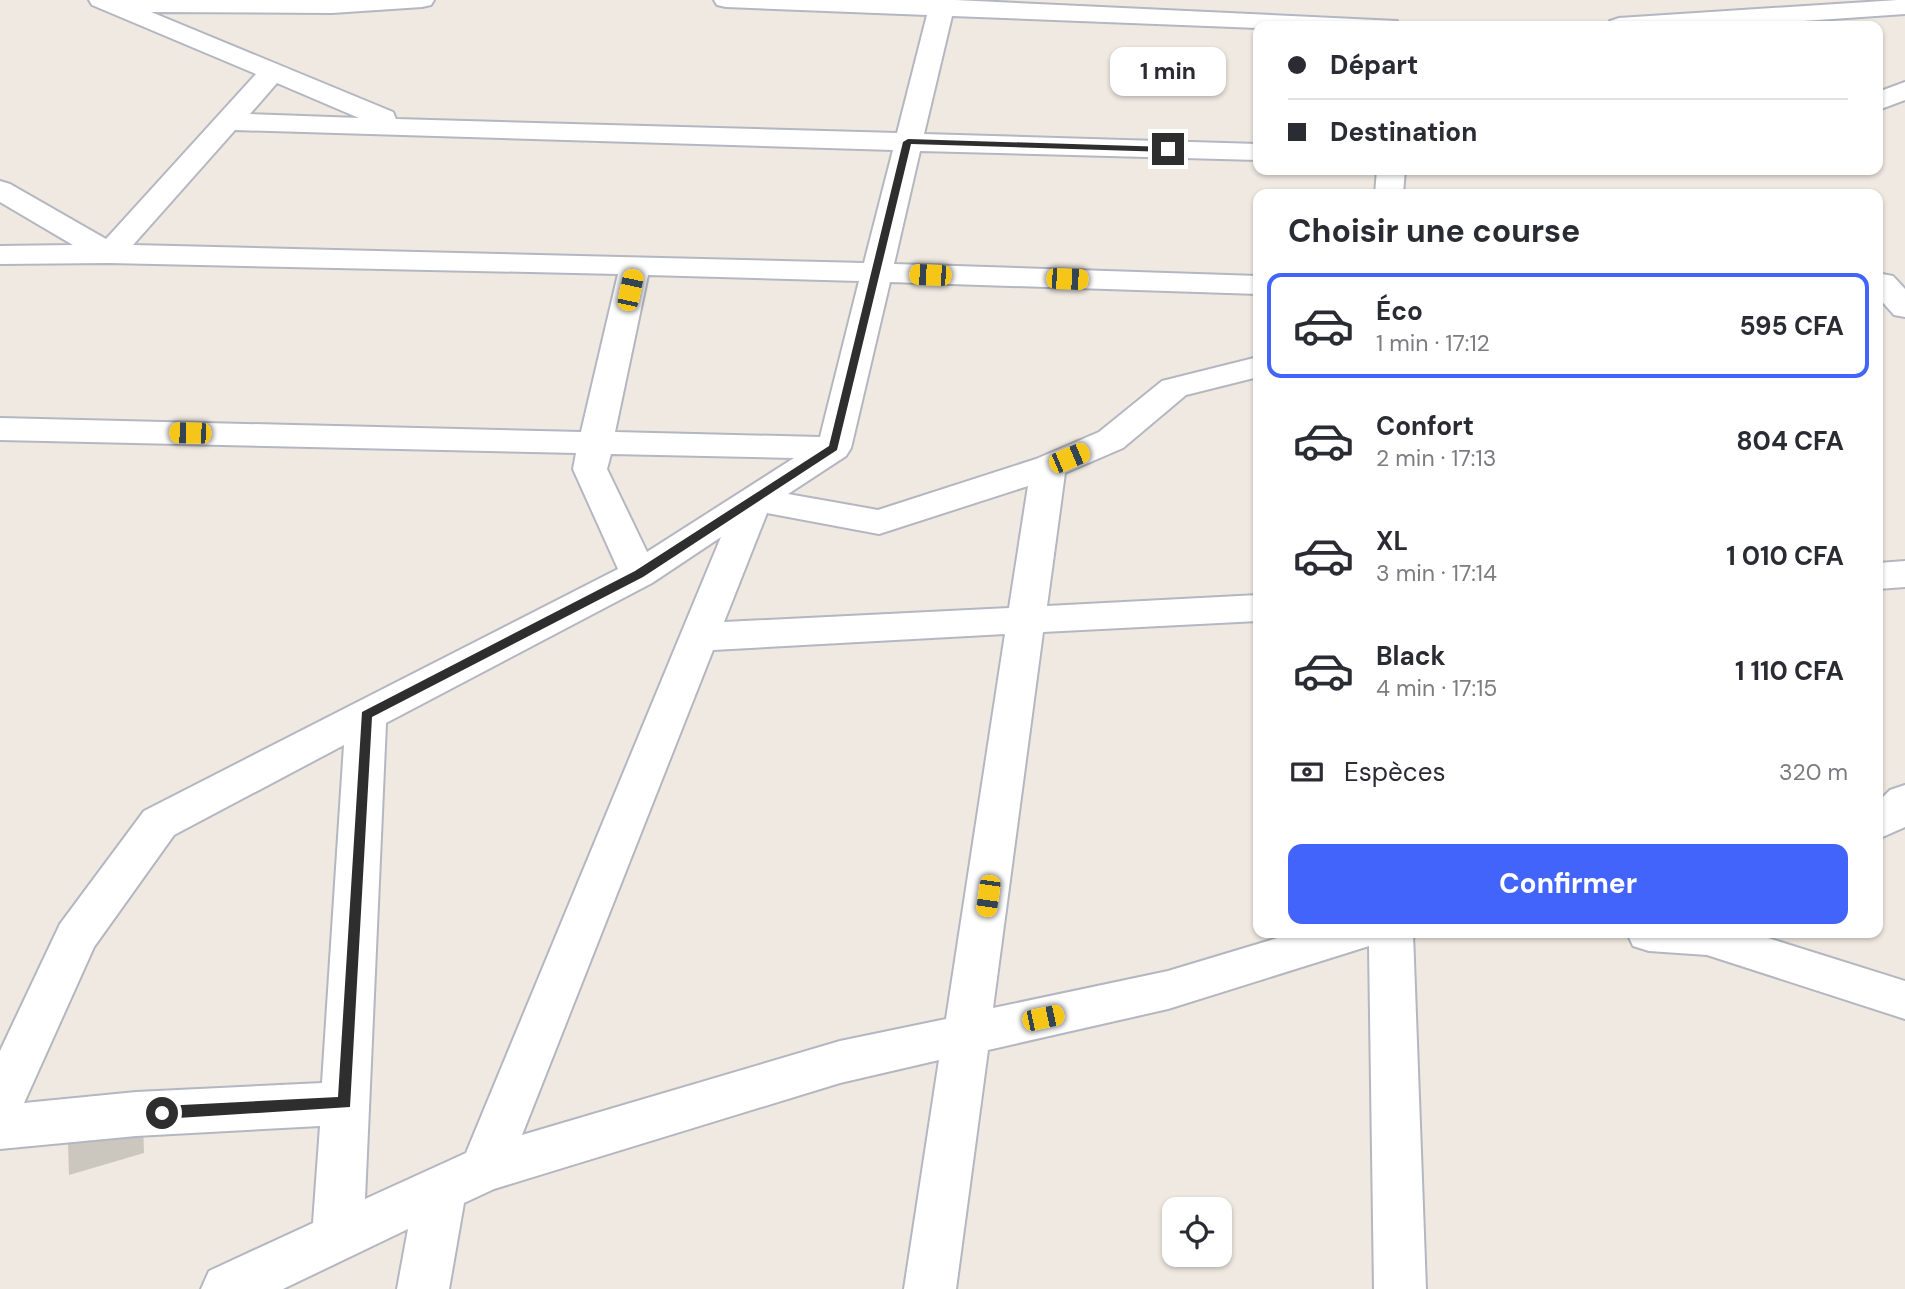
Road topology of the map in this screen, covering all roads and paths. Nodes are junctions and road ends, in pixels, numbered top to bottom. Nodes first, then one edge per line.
1 (422, 0) edge
2 (726, 0) edge
3 (1398, 0) edge
4 (106, 2) edge
5 (941, 4) edge
6 (1866, 4) edge
7 (1747, 8) edge
8 (1901, 18) edge
9 (1286, 21) edge
10 (1397, 21) edge
11 (1655, 21) edge
12 (273, 72) junction
13 (1905, 90) edge
14 (1883, 100) edge
15 (228, 122) junction
16 (404, 127) junction
17 (908, 142) junction
18 (1253, 152) edge
19 (0, 190) edge
20 (109, 254) junction
21 (0, 255) edge
22 (635, 265) junction
23 (876, 273) junction
24 (1888, 282) edge
25 (1253, 285) edge
26 (1905, 308) edge
27 (1253, 368) edge
28 (0, 429) edge
29 (596, 442) junction
30 (834, 448) junction
31 (1048, 467) junction
32 (755, 499) junction
33 (639, 574) junction
34 (1905, 574) edge
35 (1883, 576) edge
36 (1253, 608) edge
37 (1026, 620) junction
38 (700, 637) junction
39 (366, 715) junction
40 (1905, 800) edge
41 (1883, 821) edge
42 (1338, 938) edge
43 (1391, 938) edge
44 (1720, 938) edge
45 (1905, 1000) edge
46 (968, 1034) junction
47 (0, 1102) edge
48 (345, 1103) junction
49 (0, 1127) edge
50 (462, 1179) junction
51 (338, 1237) junction
52 (227, 1289) edge
53 (423, 1289) edge
54 (930, 1289) edge
55 (1400, 1289) edge

1 - 4 street
2 - 5 street
3 - 10 street
4 - 12 street
5 - 9 street
5 - 17 street
6 - 7 street
6 - 8 street
7 - 11 street
12 - 15 street
12 - 16 street
13 - 14 street
15 - 16 street
15 - 20 street
16 - 17 street
17 - 18 street
17 - 23 street
19 - 20 street
20 - 21 street
20 - 22 street
22 - 23 street
22 - 29 street
23 - 25 street
23 - 30 street
24 - 26 street
27 - 31 street
28 - 29 street
29 - 30 street
29 - 33 street
30 - 32 street
31 - 32 street
31 - 37 street
32 - 33 street
32 - 38 street
33 - 39 street
34 - 35 street
36 - 37 street
37 - 38 street
37 - 46 street
38 - 50 street
39 - 47 street
39 - 48 street
40 - 41 street
42 - 46 street
43 - 55 street
44 - 45 street
46 - 50 street
46 - 54 street
48 - 49 street
48 - 51 street
50 - 51 street
50 - 53 street
51 - 52 street

